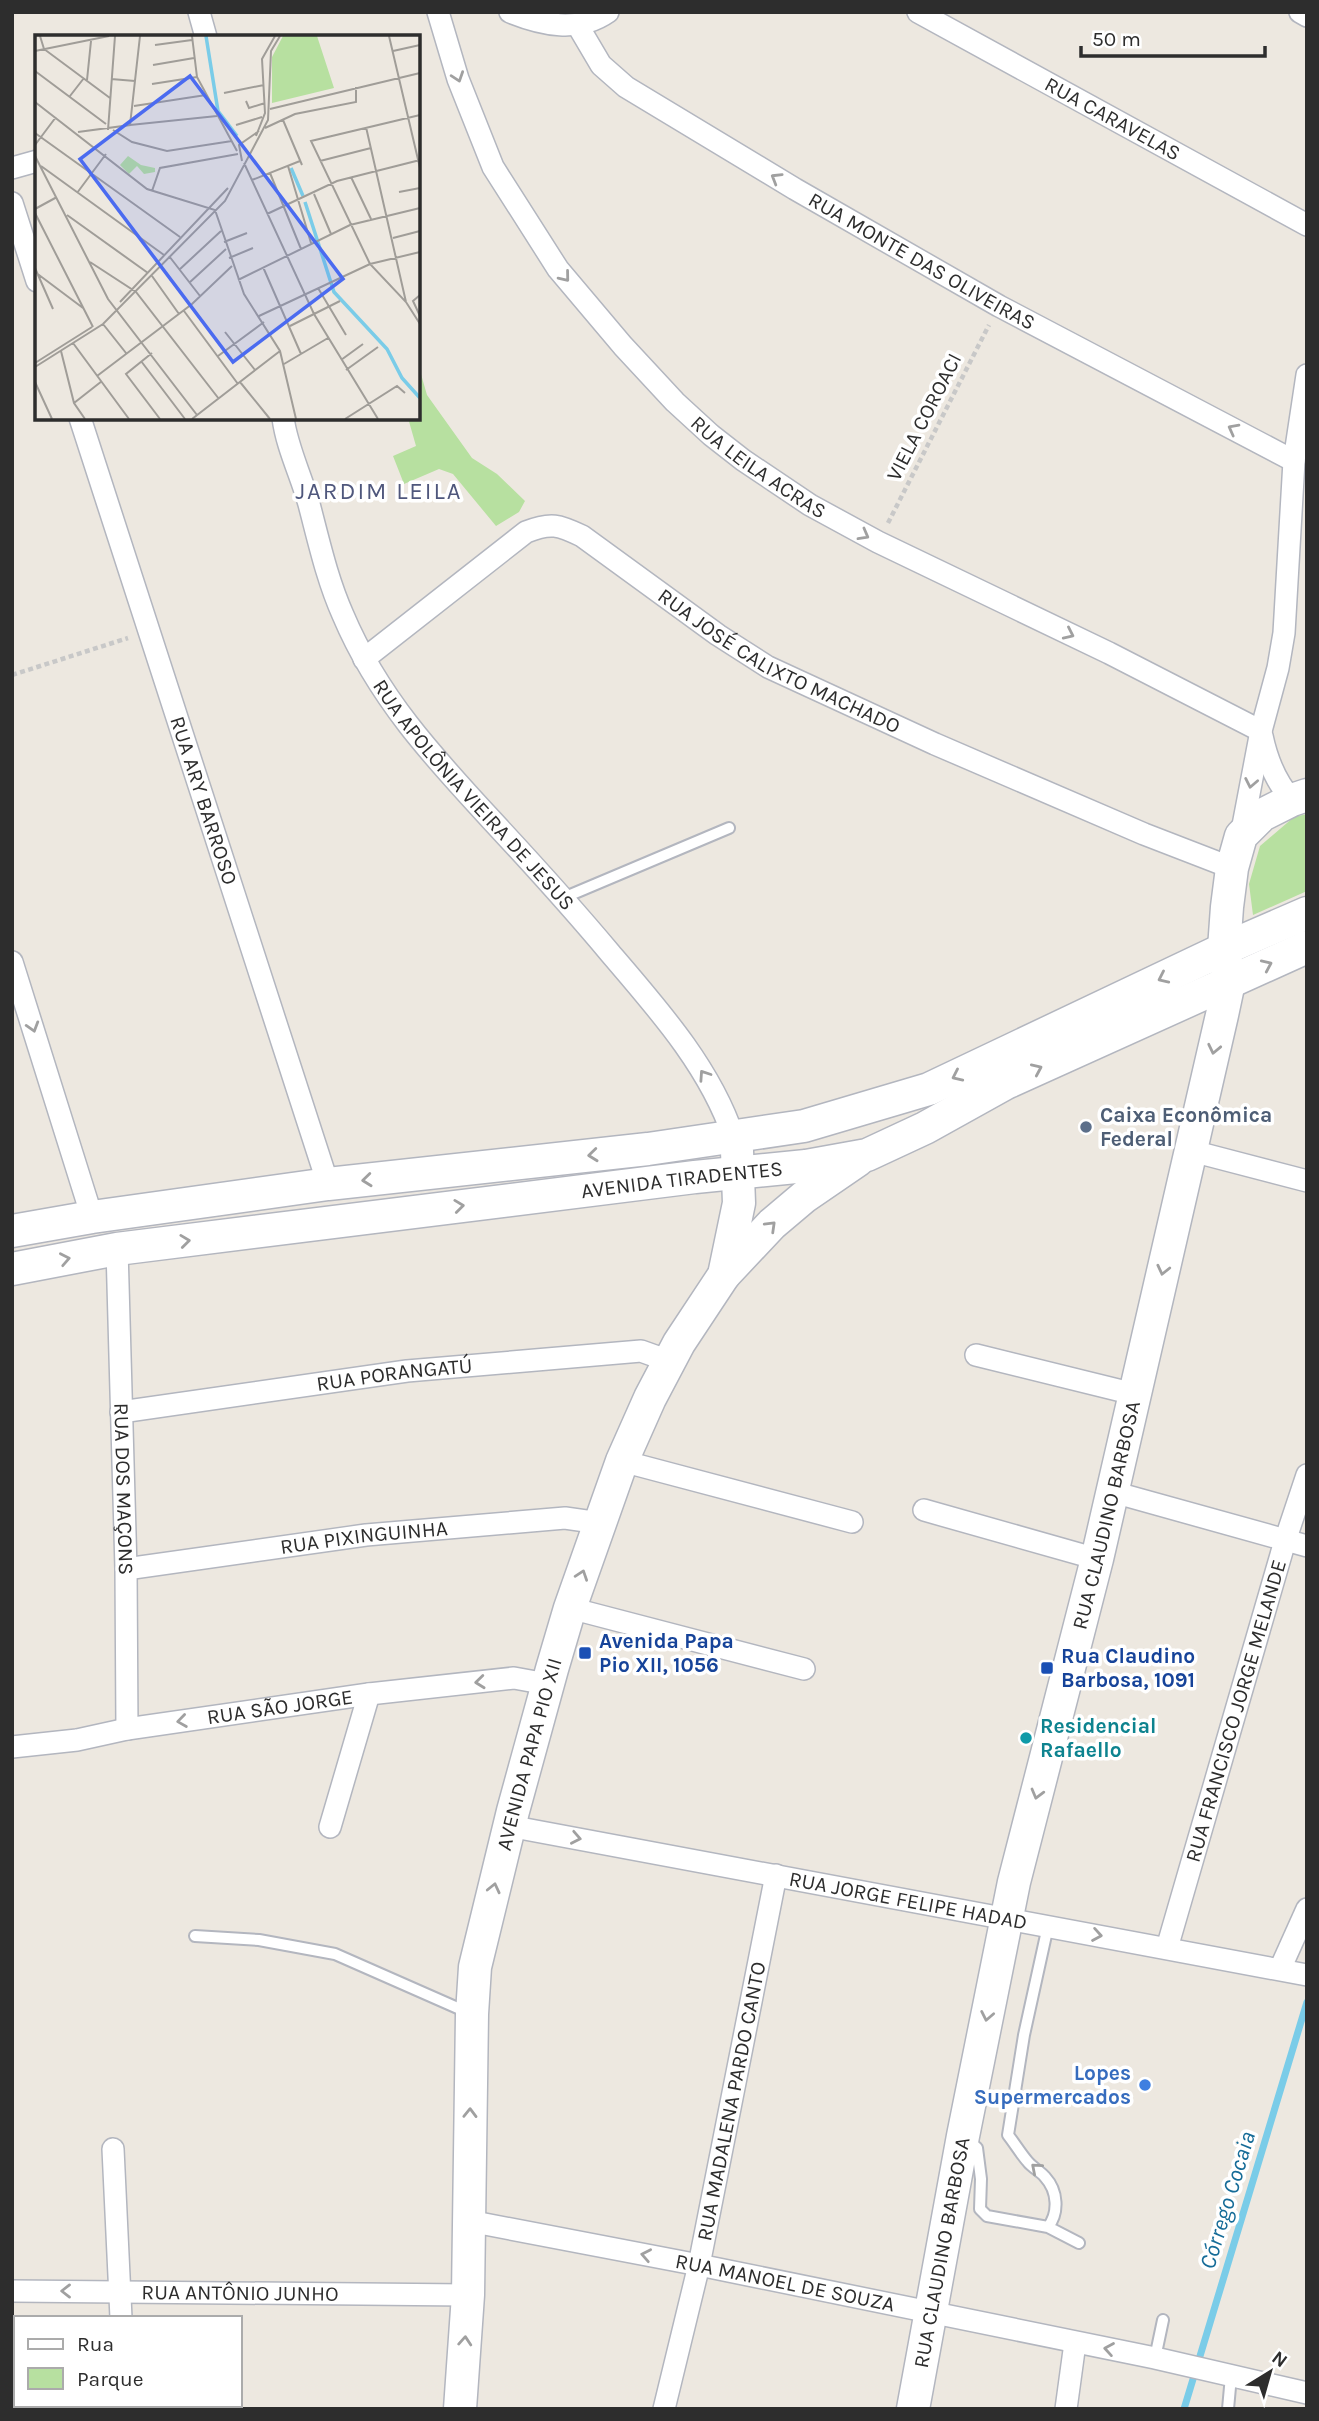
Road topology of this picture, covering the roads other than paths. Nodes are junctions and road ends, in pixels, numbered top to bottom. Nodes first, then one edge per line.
1 (199, 12) edge
2 (438, 12) edge
3 (510, 12) edge
4 (608, 12) edge
5 (918, 12) edge
6 (1300, 12) edge
7 (1307, 16) edge
8 (578, 26) junction
9 (205, 35) edge
10 (35, 162) edge
11 (12, 168) edge
12 (12, 203) edge
13 (1307, 225) edge
14 (35, 275) edge
15 (1307, 375) edge
16 (81, 420) edge
17 (284, 420) edge
18 (1293, 461) junction
19 (364, 659) junction
20 (1261, 730) junction
21 (1299, 797) edge
22 (729, 828) dead end
23 (1241, 836) junction
24 (1233, 868) junction
25 (563, 898) junction
26 (1307, 913) edge
27 (1307, 947) edge
28 (1224, 949) junction
29 (12, 962) edge
30 (1228, 982) junction
31 (733, 1136) junction
32 (648, 1149) junction
33 (1192, 1151) junction
34 (867, 1154) junction
35 (739, 1172) junction
36 (695, 1177) junction
37 (1307, 1181) edge
38 (328, 1184) junction
39 (736, 1216) junction
40 (92, 1217) junction
41 (12, 1231) edge
42 (117, 1249) junction
43 (12, 1269) edge
44 (724, 1275) junction
45 (976, 1355) dead end
46 (669, 1361) junction
47 (1134, 1394) junction
48 (121, 1412) junction
49 (622, 1461) junction
50 (1307, 1475) edge
51 (1113, 1492) junction
52 (924, 1510) dead end
53 (852, 1522) dead end
54 (600, 1523) junction
55 (1285, 1541) junction
56 (1307, 1546) edge
57 (1097, 1559) junction
58 (127, 1569) junction
59 (570, 1608) junction
60 (804, 1670) dead end
61 (547, 1684) junction
62 (369, 1694) junction
63 (127, 1729) junction
64 (12, 1747) edge
65 (509, 1826) junction
66 (330, 1827) dead end
67 (776, 1875) junction
68 (1307, 1909) edge
69 (1006, 1918) junction
70 (1048, 1926) junction
71 (195, 1936) dead end
72 (1167, 1948) junction
73 (1292, 1972) edge
74 (472, 2014) junction
75 (963, 2136) junction
76 (113, 2150) dead end
77 (469, 2221) junction
78 (1048, 2227) junction
79 (1079, 2243) dead end
80 (699, 2265) junction
81 (12, 2291) edge
82 (120, 2291) junction
83 (468, 2295) junction
84 (932, 2313) junction
85 (121, 2316) edge
86 (1163, 2320) dead end
87 (1075, 2343) junction
88 (1165, 2360) junction
89 (1227, 2376) junction
90 (1307, 2393) edge
91 (460, 2409) edge
92 (664, 2409) edge
93 (913, 2409) edge
94 (1066, 2409) edge
95 (1228, 2409) edge

1 - 9 street
2 -> 20 street, RUA LEILA ACRAS
3 - 8 street
4 - 8 street
5 - 13 street, RUA CARAVELAS
6 - 7 street
18 -> 8 street, RUA MONTE DAS OLIVEIRAS
10 - 11 street
12 - 14 street
15 - 18 street
16 - 38 street, RUA ARY BARROSO
17 - 19 street, RUA APOLÔNIA VIEIRA DE JESUS
18 - 20 street
19 - 24 street, RUA JOSÉ CALIXTO MACHADO
19 - 25 street, RUA APOLÔNIA VIEIRA DE JESUS
20 - 21 street
20 -> 23 street
21 - 23 main road
22 - 25 lane
23 - 24 main road, RUA CLAUDINO BARBOSA
24 - 28 main road, RUA CLAUDINO BARBOSA
31 -> 25 street, RUA APOLÔNIA VIEIRA DE JESUS
26 - 28 main road, AVENIDA TIRADENTES
30 -> 27 main road, AVENIDA TIRADENTES
28 - 30 main road, RUA CLAUDINO BARBOSA
28 -> 31 main road, AVENIDA TIRADENTES
29 -> 40 street
30 -> 33 main road, RUA CLAUDINO BARBOSA
34 -> 30 main road, AVENIDA TIRADENTES
31 - 32 main road, AVENIDA TIRADENTES
31 - 35 main road, AVENIDA PAPA PIO XII
32 - 36 main road
32 -> 38 main road, AVENIDA TIRADENTES
33 - 37 street
33 -> 47 main road, RUA CLAUDINO BARBOSA
34 - 35 main road, AVENIDA TIRADENTES
44 -> 34 main road
35 - 36 main road, AVENIDA TIRADENTES
35 - 39 main road, AVENIDA PAPA PIO XII
36 - 39 main road
42 -> 36 main road, AVENIDA TIRADENTES
38 - 40 main road, AVENIDA TIRADENTES
39 - 44 main road, AVENIDA PAPA PIO XII
40 - 41 main road, AVENIDA TIRADENTES
43 -> 42 main road, AVENIDA TIRADENTES
42 - 48 street, RUA DOS MAÇONS
44 - 46 main road, AVENIDA PAPA PIO XII
45 - 47 street
46 - 48 street, RUA PORANGATÚ
46 - 49 main road, AVENIDA PAPA PIO XII
47 - 51 main road, RUA CLAUDINO BARBOSA
48 - 58 street, RUA DOS MAÇONS
49 - 53 street
49 - 54 main road, AVENIDA PAPA PIO XII
50 - 55 street, RUA FRANCISCO JORGE MELANDE
51 - 55 street
51 - 57 main road, RUA CLAUDINO BARBOSA
52 - 57 street
54 - 58 street, RUA PIXINGUINHA
59 -> 54 main road, AVENIDA PAPA PIO XII
55 - 56 street
55 - 72 street, RUA FRANCISCO JORGE MELANDE
57 -> 69 main road, RUA CLAUDINO BARBOSA
58 - 63 street, RUA DOS MAÇONS
59 - 60 street
59 - 61 main road, AVENIDA PAPA PIO XII
61 -> 62 street, RUA SÃO JORGE
61 - 65 main road, AVENIDA PAPA PIO XII
62 -> 63 street, RUA SÃO JORGE
62 - 66 street
63 - 64 street, RUA SÃO JORGE
65 -> 67 street, RUA JORGE FELIPE HADAD
74 -> 65 main road, AVENIDA PAPA PIO XII
67 - 69 street, RUA JORGE FELIPE HADAD
67 - 80 street, RUA MADALENA PARDO CANTO
68 - 73 street
69 - 70 street, RUA JORGE FELIPE HADAD
69 -> 75 main road, RUA CLAUDINO BARBOSA
70 -> 72 street, RUA JORGE FELIPE HADAD
78 -> 70 lane
71 - 74 lane
72 - 73 street, RUA JORGE FELIPE HADAD
77 -> 74 main road, AVENIDA PAPA PIO XII
75 - 78 lane
75 - 84 main road, RUA CLAUDINO BARBOSA
76 - 82 street
80 -> 77 street, RUA MANOEL DE SOUZA
77 - 83 main road, AVENIDA PAPA PIO XII
78 - 79 lane
80 - 84 street, RUA MANOEL DE SOUZA
80 - 92 street, RUA MADALENA PARDO CANTO
82 -> 81 street, RUA ANTÔNIO JUNHO
82 - 83 street, RUA ANTÔNIO JUNHO
82 - 85 street
91 -> 83 main road, AVENIDA PAPA PIO XII
84 - 87 street, RUA MANOEL DE SOUZA
84 - 93 main road, RUA CLAUDINO BARBOSA
86 - 88 lane
88 -> 87 street, RUA MANOEL DE SOUZA
87 - 94 street
88 - 89 street, RUA MANOEL DE SOUZA
89 - 90 street, RUA MANOEL DE SOUZA
89 - 95 lane

